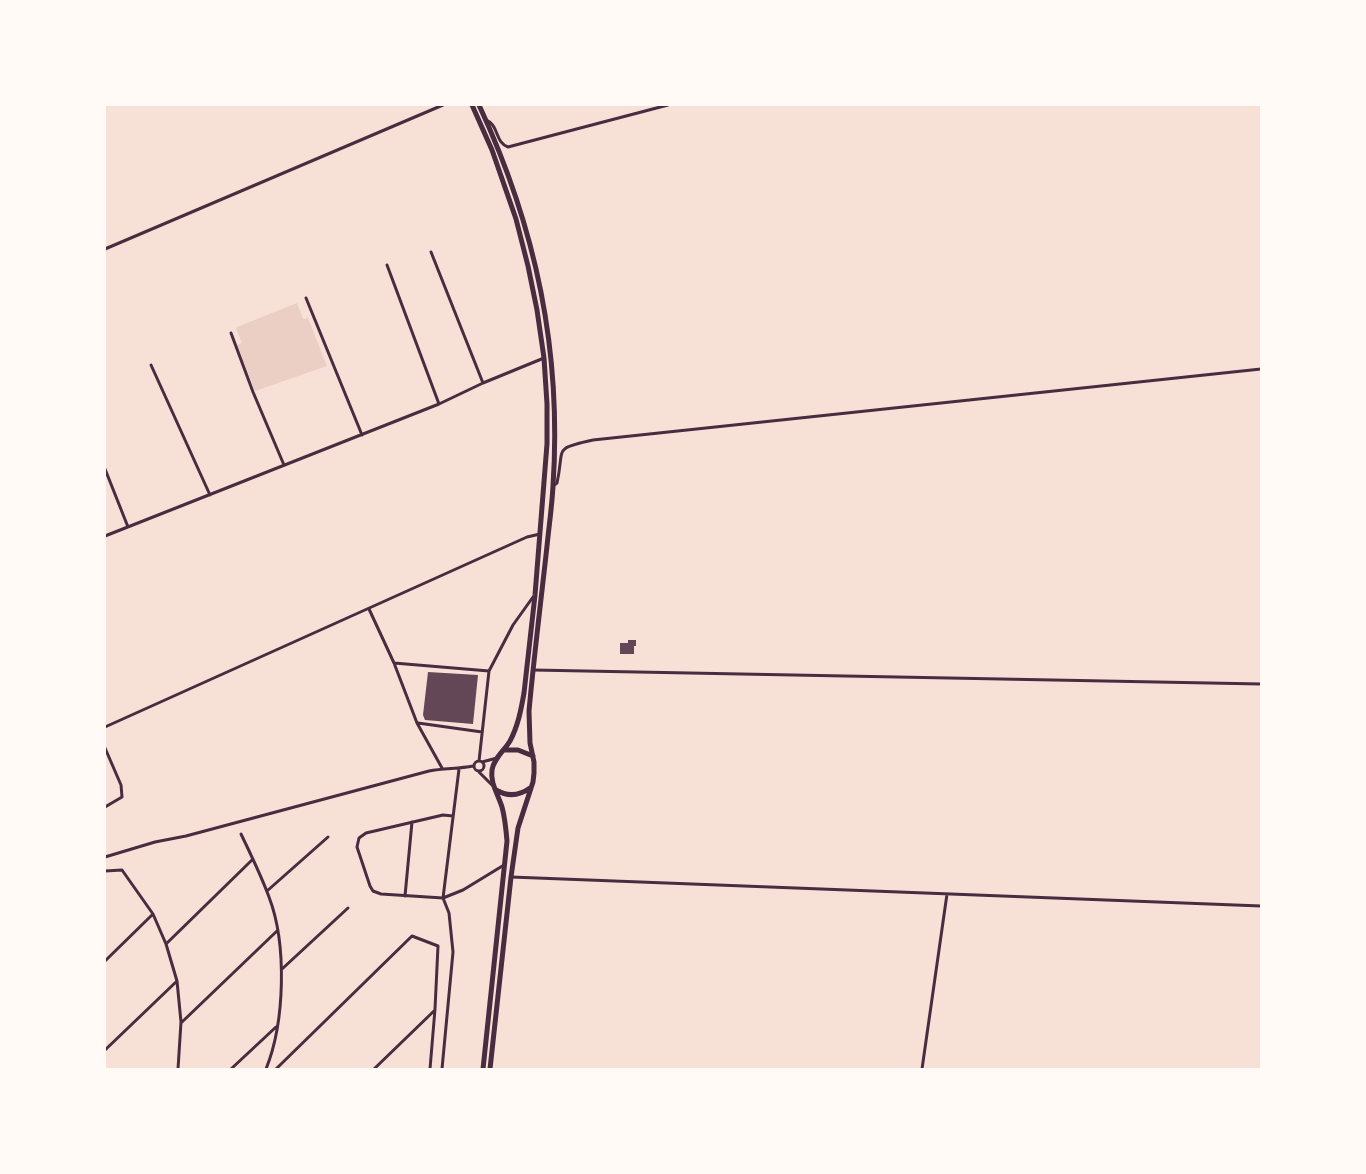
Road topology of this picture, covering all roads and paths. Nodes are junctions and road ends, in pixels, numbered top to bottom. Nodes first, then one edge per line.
1 (443, 105) edge
2 (472, 105) edge
3 (479, 105) edge
4 (668, 105) edge
5 (486, 120) junction
6 (105, 249) edge
7 (431, 252) dead end
8 (387, 266) dead end
9 (306, 298) dead end
10 (231, 333) dead end
11 (544, 358) junction
12 (151, 365) dead end
13 (1261, 369) edge
14 (483, 384) junction
15 (439, 404) junction
16 (362, 434) junction
17 (284, 466) junction
18 (105, 469) edge
19 (553, 486) junction
20 (210, 495) junction
21 (128, 527) junction
22 (540, 534) junction
23 (105, 536) edge
24 (534, 595) junction
25 (369, 609) junction
26 (394, 663) junction
27 (489, 670) junction
28 (533, 670) junction
29 (1261, 684) edge
30 (417, 723) junction
31 (105, 727) edge
32 (482, 732) junction
33 (105, 748) edge
34 (504, 750) junction
35 (533, 756) junction
36 (497, 758) junction
37 (481, 762) junction
38 (474, 766) junction
39 (442, 768) junction
40 (459, 769) junction
41 (479, 771) junction
42 (531, 786) junction
43 (496, 790) junction
44 (105, 807) edge
45 (453, 816) junction
46 (412, 822) junction
47 (241, 834) dead end
48 (328, 837) dead end
49 (105, 857) edge
50 (253, 859) junction
51 (504, 865) junction
52 (105, 871) edge
53 (511, 877) junction
54 (267, 891) junction
55 (947, 894) junction
56 (405, 896) junction
57 (442, 898) junction
58 (1261, 906) edge
59 (348, 908) dead end
60 (153, 914) junction
61 (278, 930) junction
62 (166, 944) junction
63 (105, 961) edge
64 (282, 969) junction
65 (177, 981) junction
66 (436, 1009) junction
67 (181, 1022) junction
68 (276, 1027) junction
69 (105, 1050) edge
70 (178, 1069) edge
71 (231, 1069) edge
72 (266, 1069) edge
73 (276, 1069) edge
74 (374, 1069) edge
75 (430, 1069) edge
76 (442, 1069) edge
77 (483, 1069) edge
78 (490, 1069) edge
79 (922, 1069) edge

1 - 6 street
2 - 11 main road
3 - 5 main road
4 - 5 street
5 - 19 main road
7 - 14 street
8 - 15 street
9 - 16 street
10 - 17 street
11 - 14 street
11 - 22 main road
12 - 20 street
13 - 19 street
14 - 15 street
15 - 16 street
16 - 17 street
17 - 20 street
18 - 21 street
19 - 28 main road
20 - 21 street
21 - 23 street
22 - 24 main road
22 - 25 street
24 - 27 street
24 - 34 main road
25 - 26 street
25 - 31 street
26 - 27 street
26 - 30 street
27 - 32 street
28 - 29 street
28 - 35 main road
30 - 32 street
30 - 39 street
32 - 37 street
33 - 44 street
34 - 35 main road
34 - 36 main road
35 - 42 main road
36 - 37 street
36 - 43 main road
37 - 38 street
37 - 41 street
38 - 40 street
38 - 41 street
39 - 40 street
39 - 49 street
40 - 45 street
41 - 43 street
42 - 43 main road
42 - 53 main road
43 - 51 main road
45 - 46 street
45 - 57 street
46 - 56 street
46 - 56 street
47 - 50 street
48 - 54 street
50 - 54 street
50 - 62 street
51 - 57 street
51 - 77 main road
52 - 60 street
53 - 55 street
53 - 78 main road
54 - 61 street
55 - 58 street
55 - 79 street
56 - 57 street
57 - 76 street
59 - 64 street
60 - 62 street
60 - 63 street
61 - 64 street
61 - 67 street
62 - 65 street
64 - 68 street
65 - 67 street
65 - 69 street
66 - 73 street
66 - 74 street
66 - 75 street
67 - 70 street
68 - 71 street
68 - 72 street

